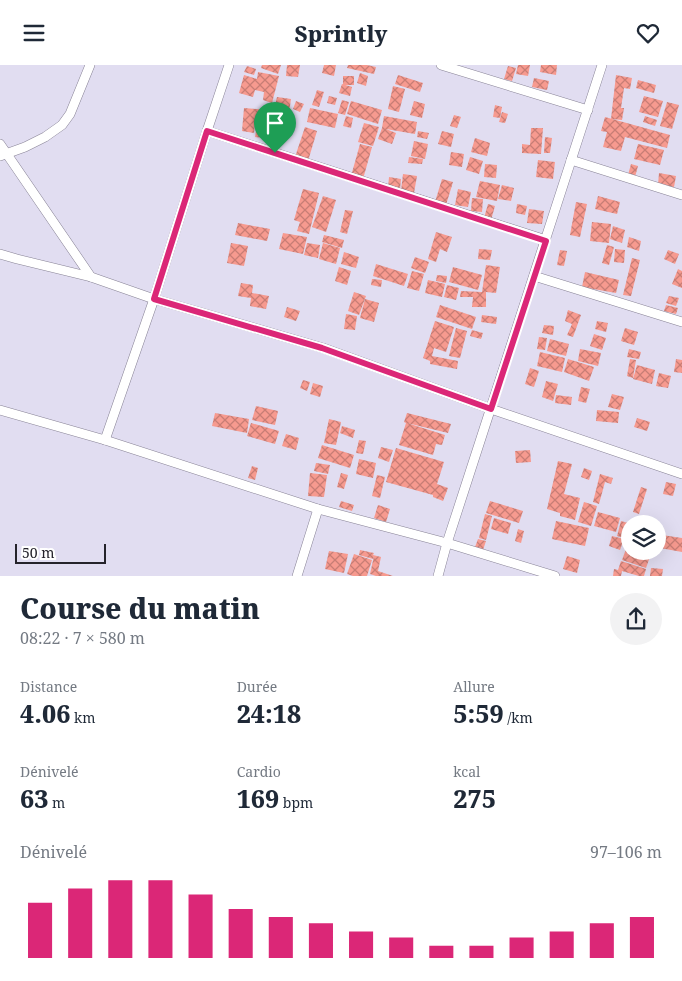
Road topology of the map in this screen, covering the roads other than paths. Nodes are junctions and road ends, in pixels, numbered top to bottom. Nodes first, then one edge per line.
1 (90, 65) edge
2 (229, 65) edge
3 (441, 65) edge
4 (602, 65) edge
5 (588, 110) junction
6 (207, 131) junction
7 (0, 144) edge
8 (4, 155) edge
9 (571, 161) junction
10 (682, 195) edge
11 (546, 241) junction
12 (0, 254) edge
13 (91, 277) junction
14 (534, 277) junction
15 (154, 299) junction
16 (682, 322) edge
17 (491, 409) junction
18 (0, 410) edge
19 (106, 440) junction
20 (682, 474) edge
21 (318, 509) junction
22 (447, 543) junction
23 (298, 576) edge
24 (438, 576) edge
25 (555, 576) edge

1 - 8 street
2 - 6 street
3 - 5 street
4 - 5 street
5 - 9 street
6 - 11 street
6 - 15 street
7 - 8 street
8 - 13 street
9 - 10 street
9 - 11 street
11 - 14 street
12 - 13 street
13 - 15 street
14 - 16 street
14 - 17 street
15 - 17 street
15 - 19 street
17 - 20 street
17 - 22 street
18 - 19 street
19 - 21 street
21 - 22 street
21 - 23 street
22 - 24 street
22 - 25 street

